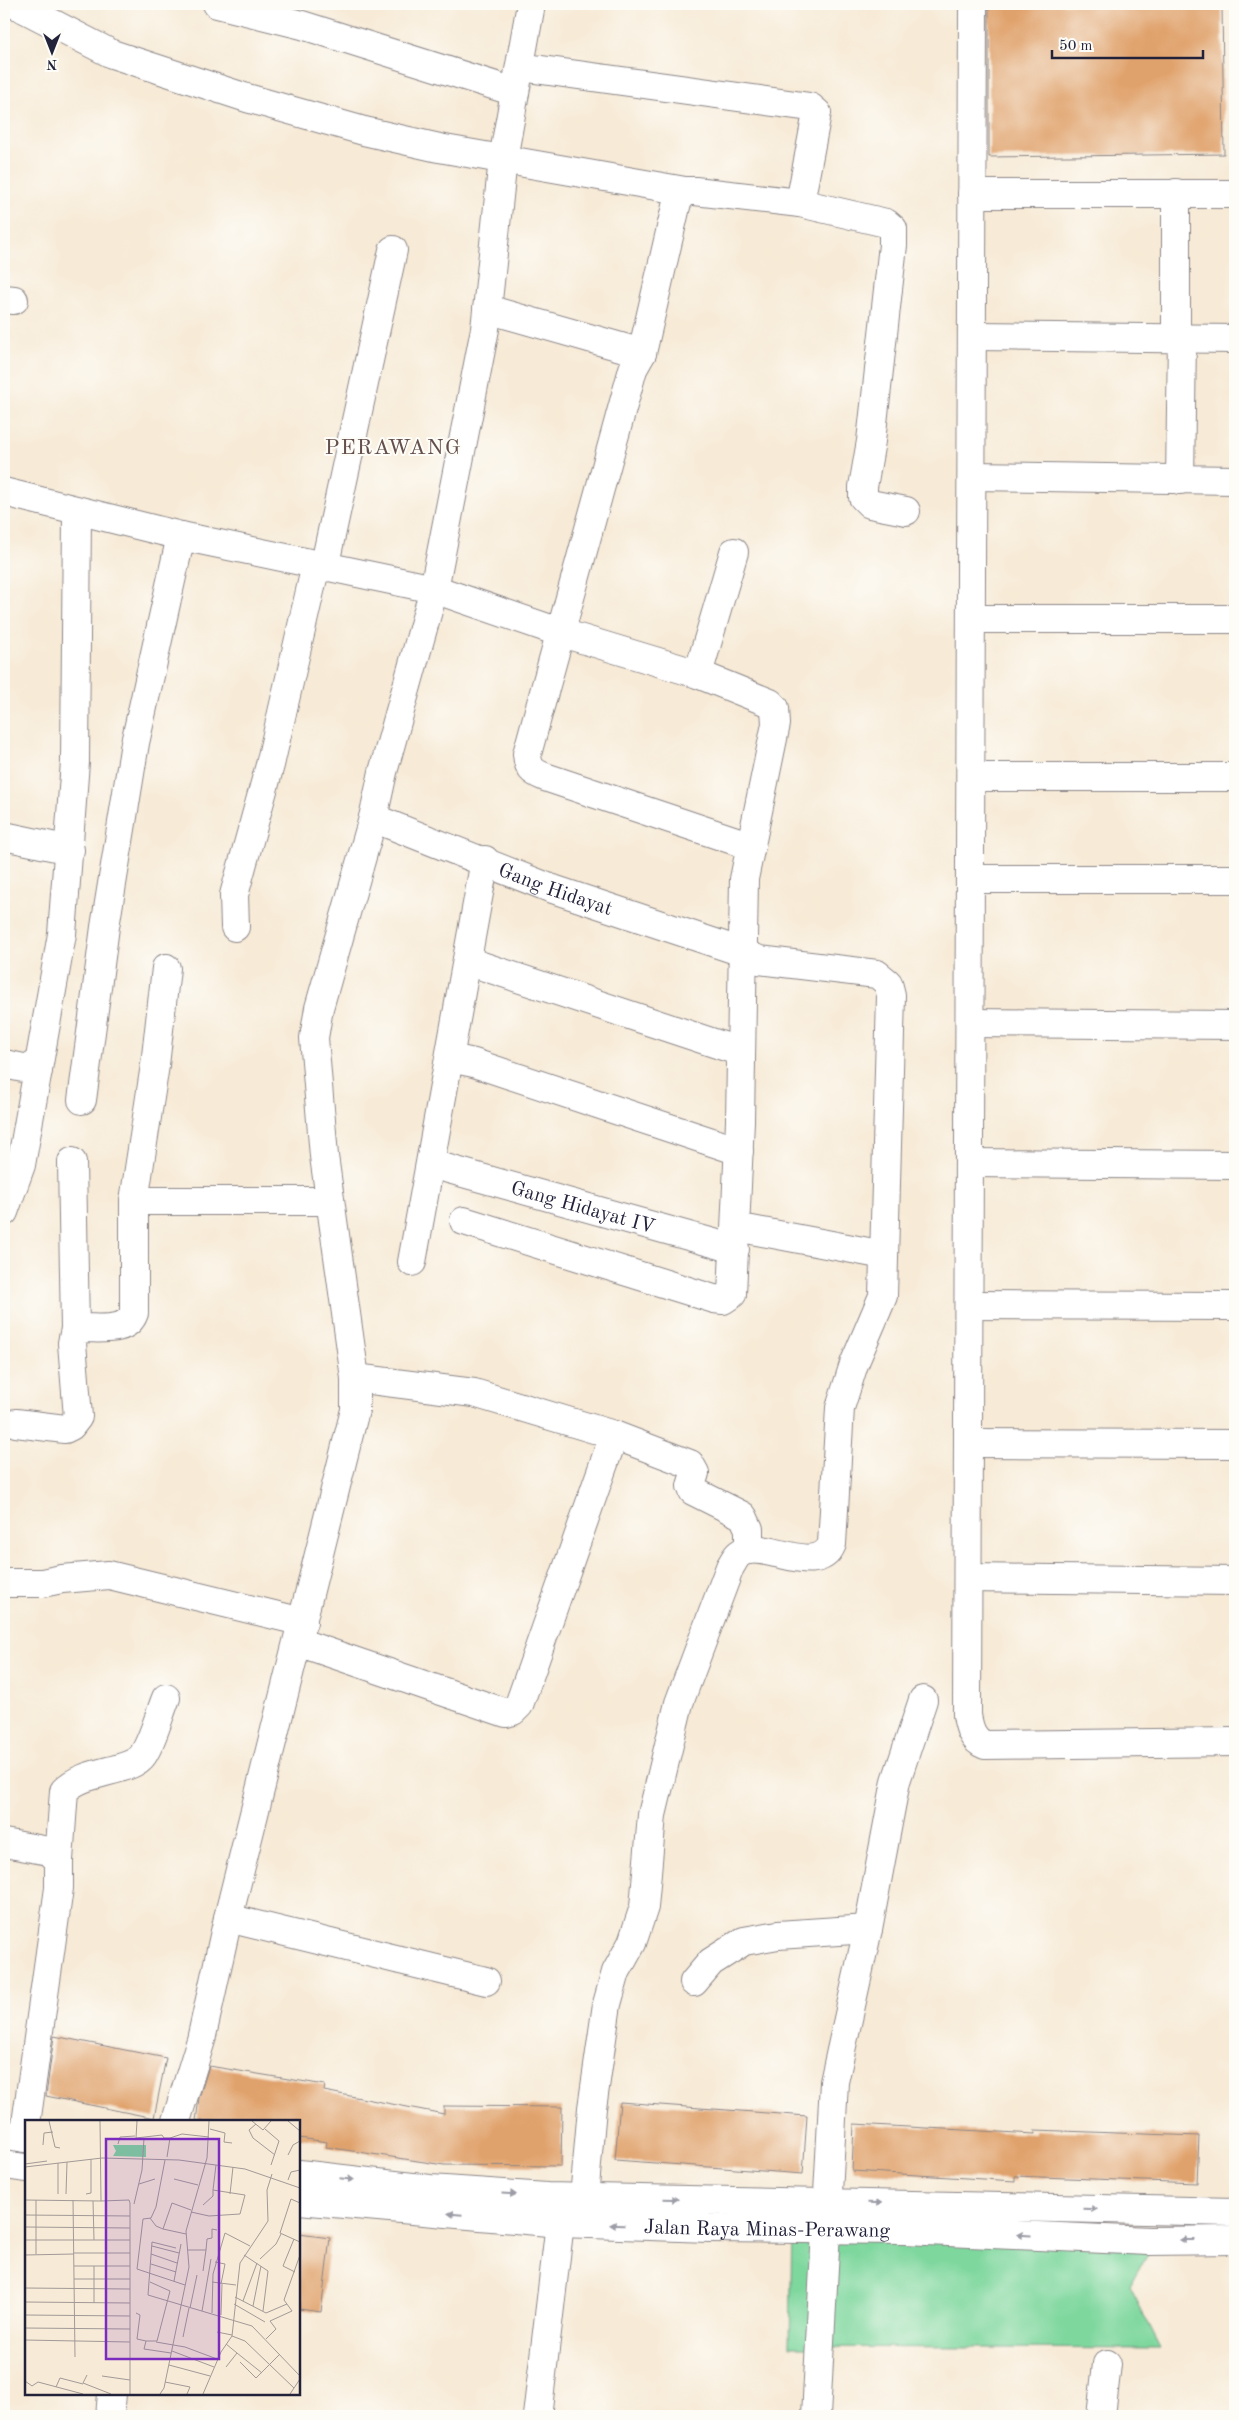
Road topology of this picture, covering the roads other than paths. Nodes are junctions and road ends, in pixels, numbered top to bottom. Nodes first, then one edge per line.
1 (14, 4) edge
2 (217, 4) edge
3 (531, 4) edge
4 (973, 4) edge
5 (4, 23) edge
6 (517, 80) junction
7 (503, 159) junction
8 (685, 191) junction
9 (1176, 193) junction
10 (972, 194) junction
11 (1235, 194) edge
12 (800, 203) junction
13 (393, 250) dead end
14 (487, 310) junction
15 (972, 336) junction
16 (1179, 338) junction
17 (1235, 339) edge
18 (642, 353) junction
19 (972, 476) junction
20 (1180, 480) junction
21 (1235, 480) edge
22 (4, 492) edge
23 (77, 511) junction
24 (906, 511) dead end
25 (181, 536) junction
26 (734, 552) dead end
27 (320, 566) junction
28 (434, 589) junction
29 (972, 619) junction
30 (1235, 619) edge
31 (562, 633) junction
32 (698, 674) junction
33 (972, 777) junction
34 (1235, 777) edge
35 (373, 818) junction
36 (4, 836) edge
37 (750, 846) junction
38 (70, 850) junction
39 (485, 860) junction
40 (972, 879) junction
41 (1235, 880) edge
42 (235, 927) dead end
43 (742, 952) junction
44 (467, 961) junction
45 (166, 968) dead end
46 (971, 1023) junction
47 (1235, 1025) edge
48 (741, 1052) junction
49 (450, 1058) junction
50 (4, 1064) edge
51 (38, 1071) junction
52 (82, 1100) dead end
53 (739, 1152) junction
54 (72, 1162) dead end
55 (970, 1163) junction
56 (431, 1164) junction
57 (1235, 1164) edge
58 (134, 1201) junction
59 (330, 1201) junction
60 (4, 1212) edge
61 (464, 1221) dead end
62 (735, 1238) junction
63 (884, 1255) junction
64 (412, 1262) dead end
65 (969, 1305) junction
66 (1235, 1306) edge
67 (76, 1329) junction
68 (355, 1378) junction
69 (16, 1423) dead end
70 (614, 1435) junction
71 (968, 1443) junction
72 (1235, 1444) edge
73 (748, 1550) junction
74 (968, 1578) junction
75 (1235, 1581) edge
76 (4, 1583) edge
77 (301, 1632) junction
78 (166, 1698) dead end
79 (923, 1700) dead end
80 (1235, 1742) edge
81 (4, 1843) edge
82 (59, 1860) junction
83 (228, 1918) junction
84 (868, 1929) junction
85 (486, 1982) dead end
86 (694, 1982) dead end
87 (176, 2120) edge
88 (18, 2137) edge
89 (4, 2165) edge
90 (25, 2168) edge
91 (300, 2174) edge
92 (584, 2198) junction
93 (300, 2200) edge
94 (826, 2202) junction
95 (1235, 2212) edge
96 (560, 2223) junction
97 (826, 2228) junction
98 (1235, 2240) edge
99 (1107, 2364) dead end
100 (112, 2395) edge
101 (110, 2416) edge
102 (537, 2416) edge
103 (816, 2416) edge
104 (1102, 2416) edge

1 - 5 street
1 - 7 street
2 - 6 street
3 - 6 street
4 - 10 street
6 - 7 street
6 - 12 street
7 - 8 street
7 - 14 street
8 - 12 street
8 - 18 street
9 - 10 street
9 - 11 street
9 - 16 street
10 - 15 street
12 - 24 street
13 - 27 street
14 - 18 street
14 - 28 street
15 - 16 street
15 - 19 street
16 - 17 street
16 - 20 street
18 - 31 street
19 - 20 street
19 - 29 street
20 - 21 street
22 - 23 street
23 - 25 street
23 - 38 street
25 - 27 street
25 - 52 street
26 - 32 street
27 - 28 street
27 - 42 street
28 - 31 street
28 - 35 street
29 - 30 street
29 - 33 street
31 - 32 street
31 - 37 street
32 - 37 street
33 - 34 street
33 - 40 street
35 - 39 street, Gang Hidayat
35 - 59 street
36 - 38 street
37 - 43 street
38 - 51 street
39 - 43 street, Gang Hidayat
39 - 44 street
40 - 41 street
40 - 46 street
43 - 48 street
43 - 63 street, Gang Hidayat
44 - 48 street
44 - 49 street
45 - 58 street
46 - 47 street
46 - 55 street
48 - 53 street
49 - 53 street
49 - 56 street
50 - 51 street
51 - 60 street
53 - 62 street
54 - 67 street
55 - 57 street
55 - 65 street
56 - 62 street, Gang Hidayat IV
56 - 64 street
58 - 59 street
58 - 67 street
59 - 68 street
61 - 62 street
62 - 63 street, Gang Hidayat IV
63 - 73 street
65 - 66 street
65 - 71 street
67 - 69 street
68 - 70 street
68 - 77 street
70 - 73 street
70 - 77 street
71 - 72 street
71 - 74 street
73 - 92 street
74 - 75 street
74 - 80 street
76 - 77 street
77 - 83 street
78 - 82 street
79 - 84 street
81 - 82 street
82 - 88 street
83 - 85 street
83 - 87 street
84 - 86 street
84 - 94 street
89 - 90 street
91 -> 92 street, Jalan Raya Minas-Perawang
92 -> 94 street, Jalan Raya Minas-Perawang
96 -> 93 street, Jalan Raya Minas-Perawang
94 -> 95 street, Jalan Raya Minas-Perawang
94 - 97 street
97 -> 96 street, Jalan Raya Minas-Perawang
96 - 102 street
98 -> 97 street, Jalan Raya Minas-Perawang
97 - 103 street
99 - 104 street
100 - 101 street

